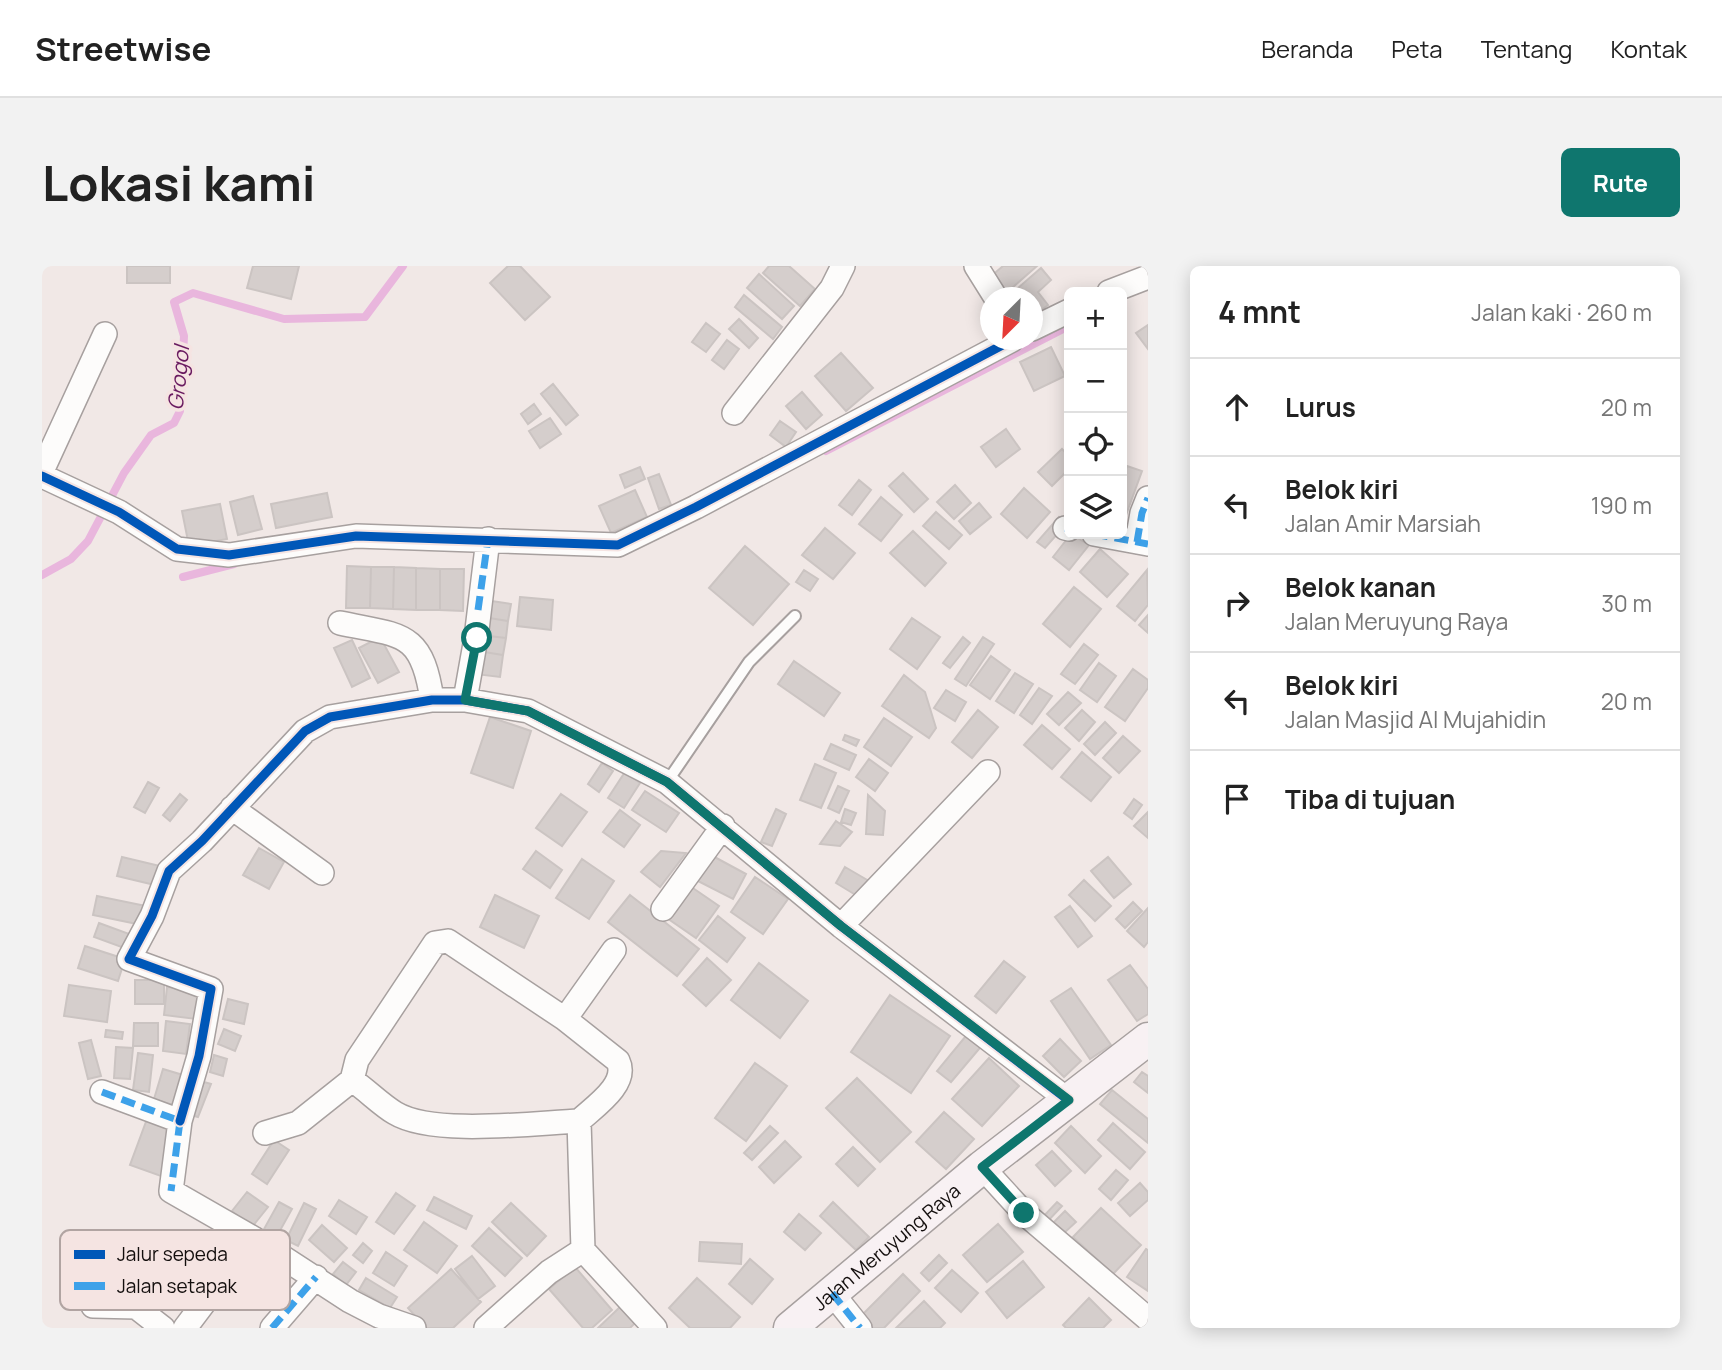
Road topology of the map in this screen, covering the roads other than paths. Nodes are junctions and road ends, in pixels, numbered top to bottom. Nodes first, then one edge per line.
1 (844, 266) edge
2 (976, 266) edge
3 (1138, 274) edge
4 (989, 287) edge
5 (1117, 287) edge
6 (1064, 313) edge
7 (1043, 324) edge
8 (105, 334) dead end
9 (993, 350) edge
10 (734, 413) dead end
11 (42, 473) edge
12 (1148, 498) edge
13 (488, 539) junction
14 (1121, 539) edge
15 (1143, 543) edge
16 (795, 616) dead end
17 (340, 623) dead end
18 (432, 700) junction
19 (465, 700) junction
20 (988, 772) dead end
21 (667, 782) junction
22 (232, 808) junction
23 (723, 826) junction
24 (322, 873) dead end
25 (663, 909) dead end
26 (841, 926) junction
27 (614, 950) dead end
28 (565, 1019) junction
29 (1148, 1039) edge
30 (352, 1080) junction
31 (102, 1092) dead end
32 (1069, 1100) junction
33 (180, 1121) junction
34 (579, 1121) junction
35 (265, 1133) dead end
36 (982, 1167) junction
37 (241, 1230) edge
38 (583, 1250) junction
39 (290, 1260) edge
40 (316, 1277) junction
41 (832, 1293) junction
42 (290, 1307) edge
43 (140, 1310) edge
44 (199, 1310) edge
45 (288, 1310) edge
46 (1148, 1319) edge
47 (163, 1328) edge
48 (186, 1328) edge
49 (272, 1328) edge
50 (414, 1328) edge
51 (486, 1328) edge
52 (655, 1328) edge
53 (790, 1328) edge
54 (860, 1328) edge

1 - 10 street
2 - 4 street
3 - 5 street
6 - 7 street
8 - 11 street
9 - 13 street
11 - 13 street
12 - 15 street
13 - 19 street
14 - 15 street
16 - 21 lane
17 - 18 street
18 - 19 street
18 - 22 street
19 - 21 street
20 - 26 street
21 - 23 street
22 - 24 street
22 - 33 street
23 - 25 street
23 - 26 street
26 - 32 street
27 - 28 street
28 - 30 street
28 - 34 street
29 - 32 main road, Jalan Meruyung Raya
30 - 34 street
30 - 35 street
31 - 33 street
32 - 36 main road, Jalan Meruyung Raya
33 - 37 street
34 - 38 street
36 - 41 main road, Jalan Meruyung Raya
36 - 46 street
38 - 51 street
38 - 52 street
39 - 40 street
40 - 42 street
40 - 50 street
41 - 53 main road, Jalan Meruyung Raya
41 - 54 street
43 - 47 street
44 - 48 street
45 - 49 street

